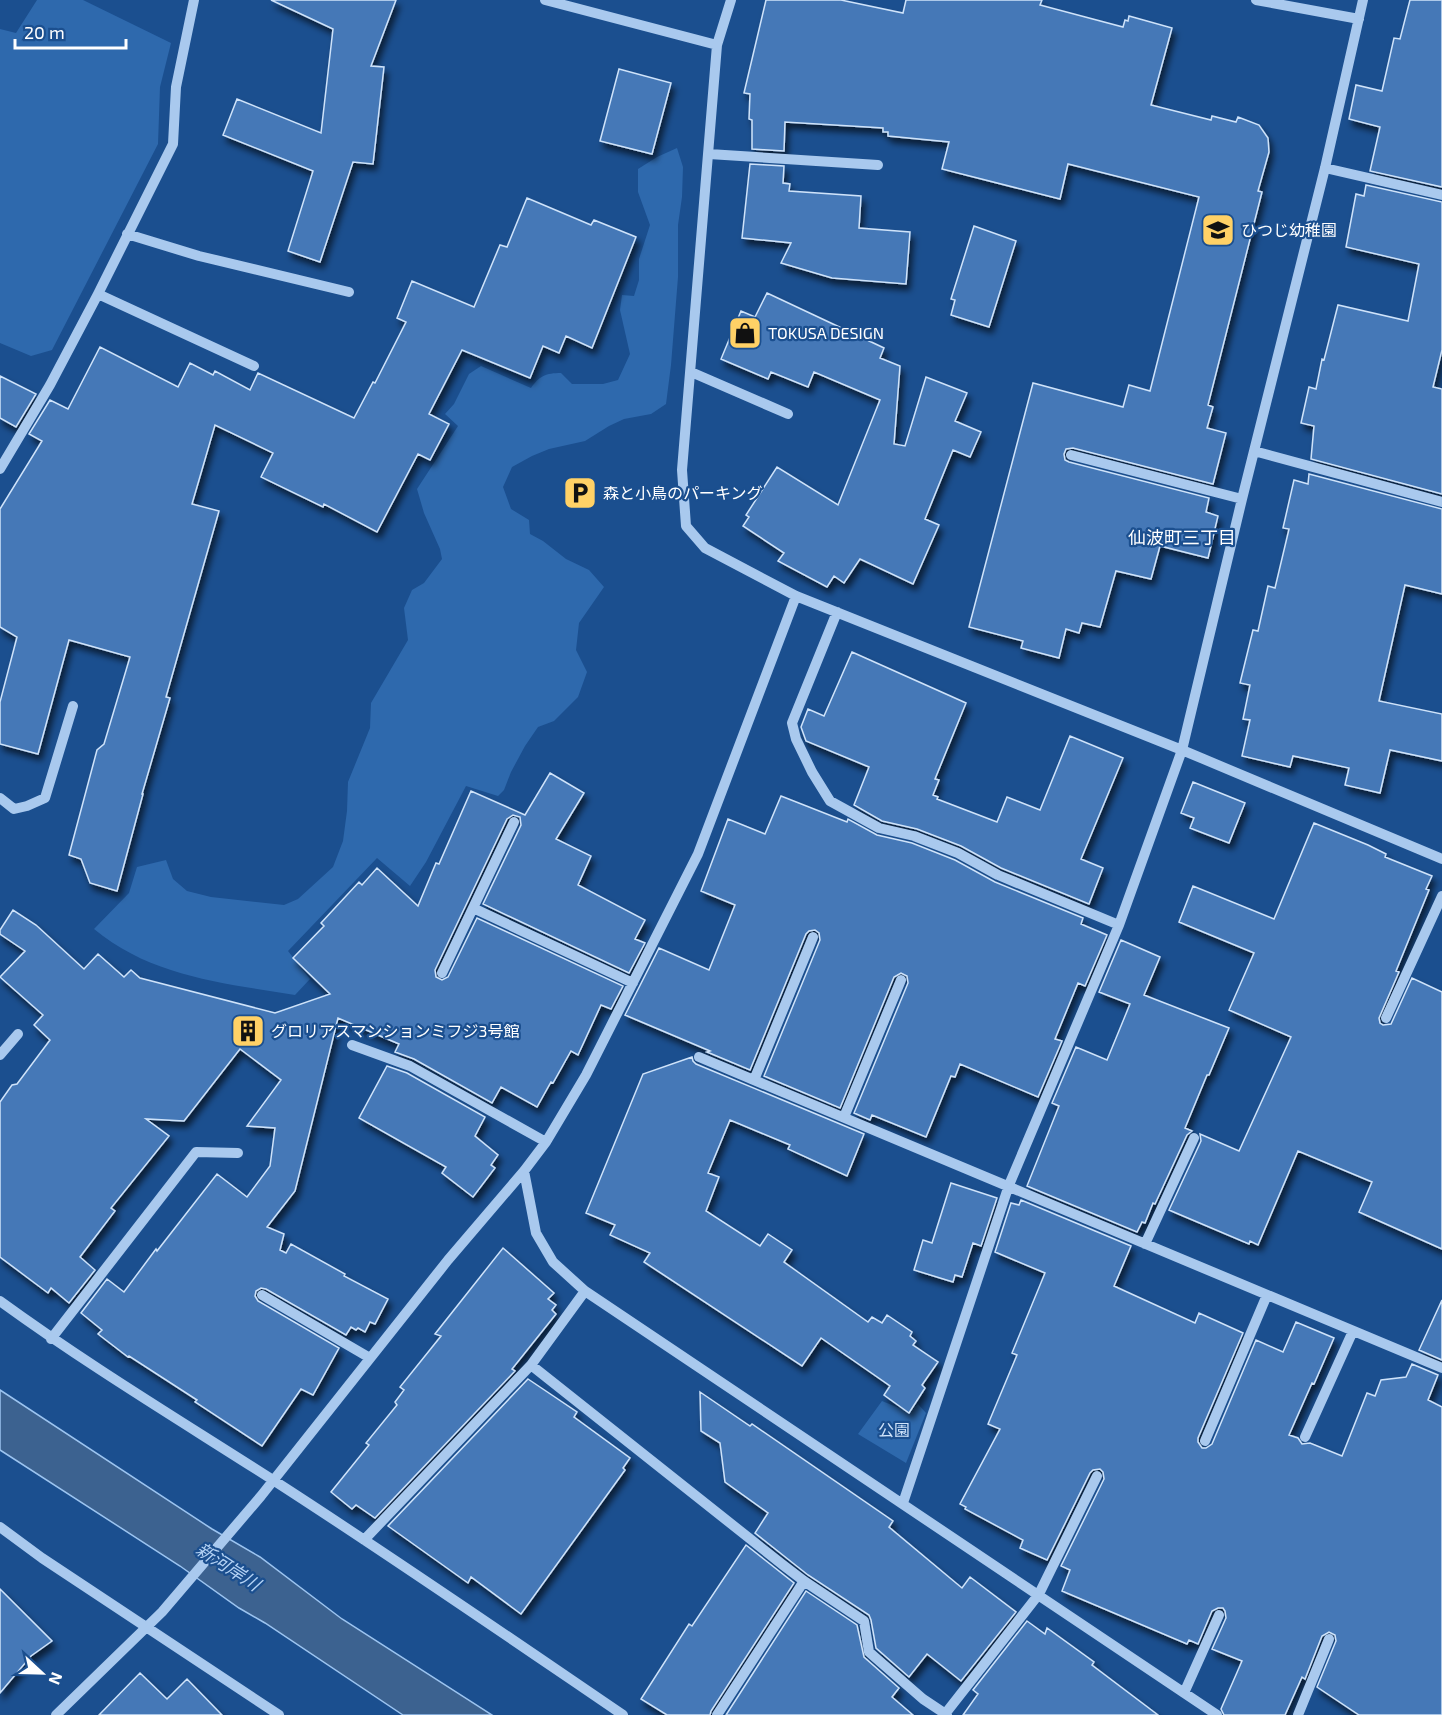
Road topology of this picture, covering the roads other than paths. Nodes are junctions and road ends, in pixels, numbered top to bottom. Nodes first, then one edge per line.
1 (194, 0) edge
2 (545, 0) edge
3 (731, 0) edge
4 (1256, 0) edge
5 (1363, 0) edge
6 (1359, 20) junction
7 (717, 45) junction
8 (709, 154) junction
9 (878, 165) dead end
10 (1325, 168) junction
11 (1442, 195) edge
12 (127, 234) junction
13 (349, 292) dead end
14 (98, 294) junction
15 (254, 366) dead end
16 (691, 372) junction
17 (788, 414) dead end
18 (1254, 451) junction
19 (1071, 455) dead end
20 (0, 469) edge
21 (1242, 499) junction
22 (1442, 502) edge
23 (796, 596) junction
24 (837, 612) junction
25 (73, 706) dead end
26 (1182, 750) junction
27 (0, 798) edge
28 (514, 822) dead end
29 (1442, 859) edge
30 (1442, 896) edge
31 (473, 908) junction
32 (1119, 925) junction
33 (813, 937) dead end
34 (441, 973) dead end
35 (901, 980) dead end
36 (633, 983) junction
37 (1386, 1018) dead end
38 (18, 1034) dead end
39 (352, 1045) dead end
40 (0, 1055) edge
41 (699, 1057) dead end
42 (754, 1080) junction
43 (844, 1117) junction
44 (1194, 1138) dead end
45 (546, 1142) junction
46 (238, 1153) dead end
47 (524, 1172) junction
48 (1009, 1185) junction
49 (1145, 1244) junction
50 (585, 1291) junction
51 (262, 1295) dead end
52 (1267, 1295) junction
53 (0, 1301) edge
54 (1353, 1330) junction
55 (51, 1339) junction
56 (370, 1358) junction
57 (531, 1365) junction
58 (1442, 1368) edge
59 (1305, 1437) dead end
60 (1205, 1441) dead end
61 (1097, 1476) dead end
62 (273, 1480) junction
63 (903, 1503) junction
64 (0, 1527) edge
65 (364, 1540) junction
66 (804, 1581) junction
67 (1039, 1594) junction
68 (1219, 1615) dead end
69 (147, 1628) junction
70 (1329, 1639) dead end
71 (1184, 1693) junction
72 (946, 1714) edge
73 (56, 1715) edge
74 (279, 1715) edge
75 (623, 1715) edge
76 (717, 1715) edge
77 (1217, 1715) edge
78 (1298, 1715) edge

1 - 12 street
2 - 7 street
3 - 7 street
4 - 6 street
5 - 6 street
6 - 10 street
7 - 8 street
8 - 9 street
8 - 16 street
10 - 11 street
10 - 18 street
12 - 13 street
12 - 14 street
14 - 15 street
14 - 20 street
16 - 17 street
16 - 23 street
18 - 21 street
18 - 22 street
19 - 21 street
21 - 26 street
23 - 24 street
23 - 36 street
24 - 26 street
24 - 32 street
25 - 27 street
26 - 29 street
26 - 32 street
28 - 31 street
30 - 37 street
31 - 34 street
31 - 36 street
32 - 48 street
33 - 42 street
35 - 43 street
36 - 45 street
38 - 40 street
39 - 45 street
41 - 42 street
42 - 43 street
43 - 48 street
44 - 49 street
45 - 47 street
46 - 55 street
47 - 50 street
47 - 56 street
48 - 49 street
48 - 63 street
49 - 52 street
50 - 57 street
50 - 63 street
51 - 56 street
52 - 54 street
52 - 60 street
53 - 55 street
54 - 58 street
54 - 59 street
55 - 62 street
56 - 62 street
57 - 65 street
57 - 66 street
61 - 67 street
62 - 65 street
62 - 69 street
63 - 67 street
64 - 69 street
65 - 75 street
66 - 72 street
66 - 76 street
67 - 71 street
67 - 72 street
68 - 71 street
69 - 73 street
69 - 74 street
70 - 78 street
71 - 77 street

